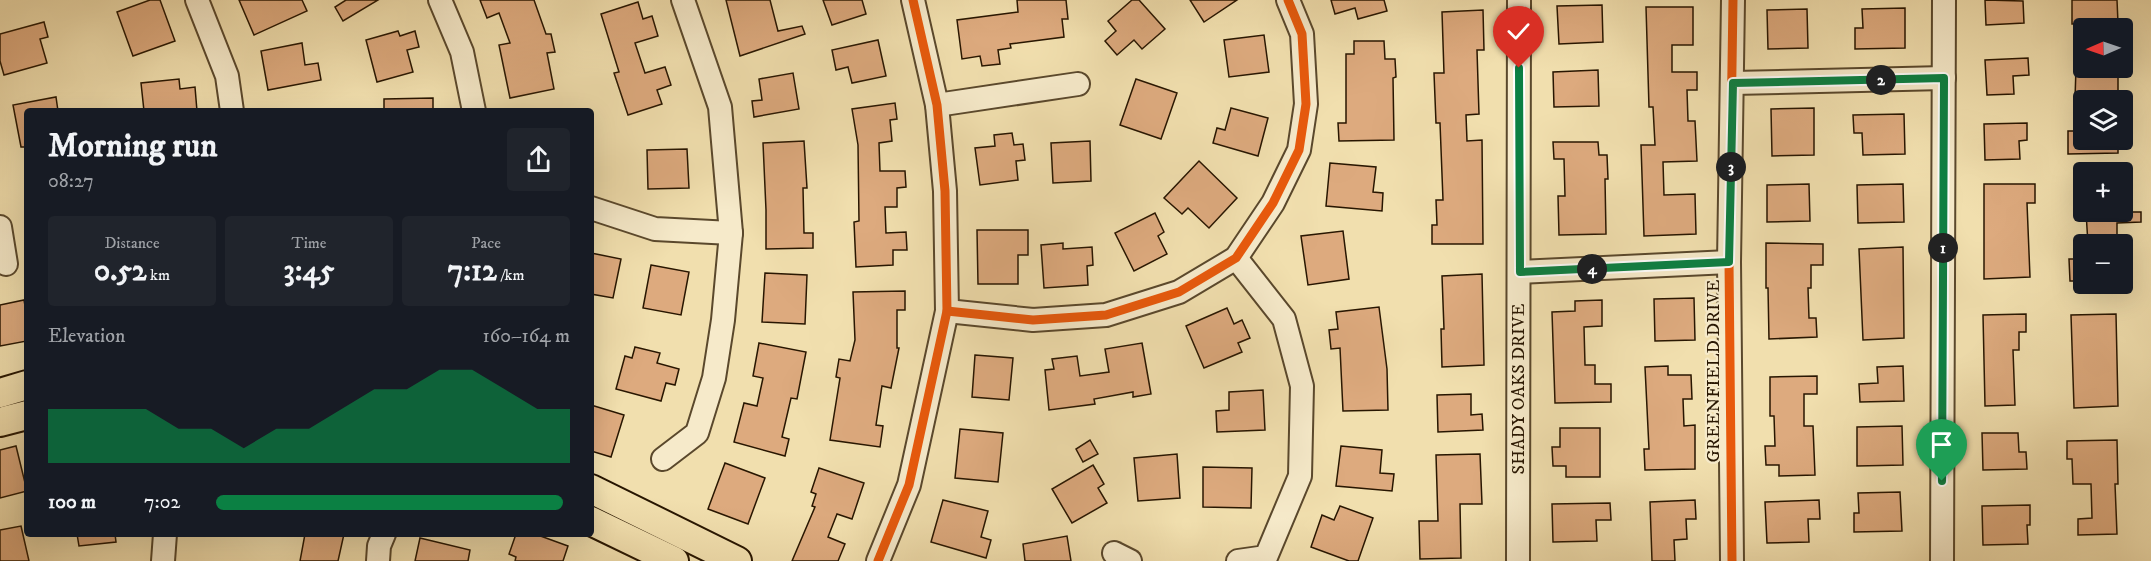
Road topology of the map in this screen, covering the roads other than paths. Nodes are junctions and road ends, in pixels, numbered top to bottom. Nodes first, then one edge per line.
1 (197, 0) edge
2 (440, 0) edge
3 (683, 0) edge
4 (914, 0) edge
5 (1288, 0) edge
6 (1519, 0) edge
7 (1732, 0) edge
8 (1944, 0) edge
9 (1944, 78) junction
10 (1733, 83) junction
11 (1078, 84) dead end
12 (937, 105) junction
13 (232, 108) edge
14 (473, 108) edge
15 (594, 209) edge
16 (0, 227) edge
17 (731, 233) junction
18 (1236, 258) junction
19 (1729, 262) junction
20 (11, 263) edge
21 (1520, 272) junction
22 (947, 310) junction
23 (24, 386) edge
24 (0, 393) edge
25 (24, 415) edge
26 (0, 422) edge
27 (663, 459) dead end
28 (594, 490) edge
29 (594, 522) edge
30 (165, 537) edge
31 (383, 537) edge
32 (163, 561) edge
33 (378, 561) edge
34 (674, 561) edge
35 (736, 561) edge
36 (878, 561) edge
37 (1238, 561) edge
38 (1518, 561) edge
39 (1732, 561) edge
40 (1942, 561) edge

1 - 13 street
2 - 14 street
3 - 17 street
4 - 12 street
5 - 18 street
6 - 21 street, SHADY OAKS DRIVE
7 - 10 street, GREENFIELD DRIVE
8 - 9 street
9 - 10 street
9 - 40 street
10 - 19 street, GREENFIELD DRIVE
11 - 12 street
12 - 22 street
15 - 17 street
16 - 20 street
17 - 27 street
18 - 22 street
18 - 37 street
19 - 21 street
19 - 39 street, GREENFIELD DRIVE
21 - 38 street, SHADY OAKS DRIVE
22 - 36 street
23 - 24 main road
25 - 26 main road
28 - 35 main road
29 - 34 main road
30 - 32 street
31 - 33 street

